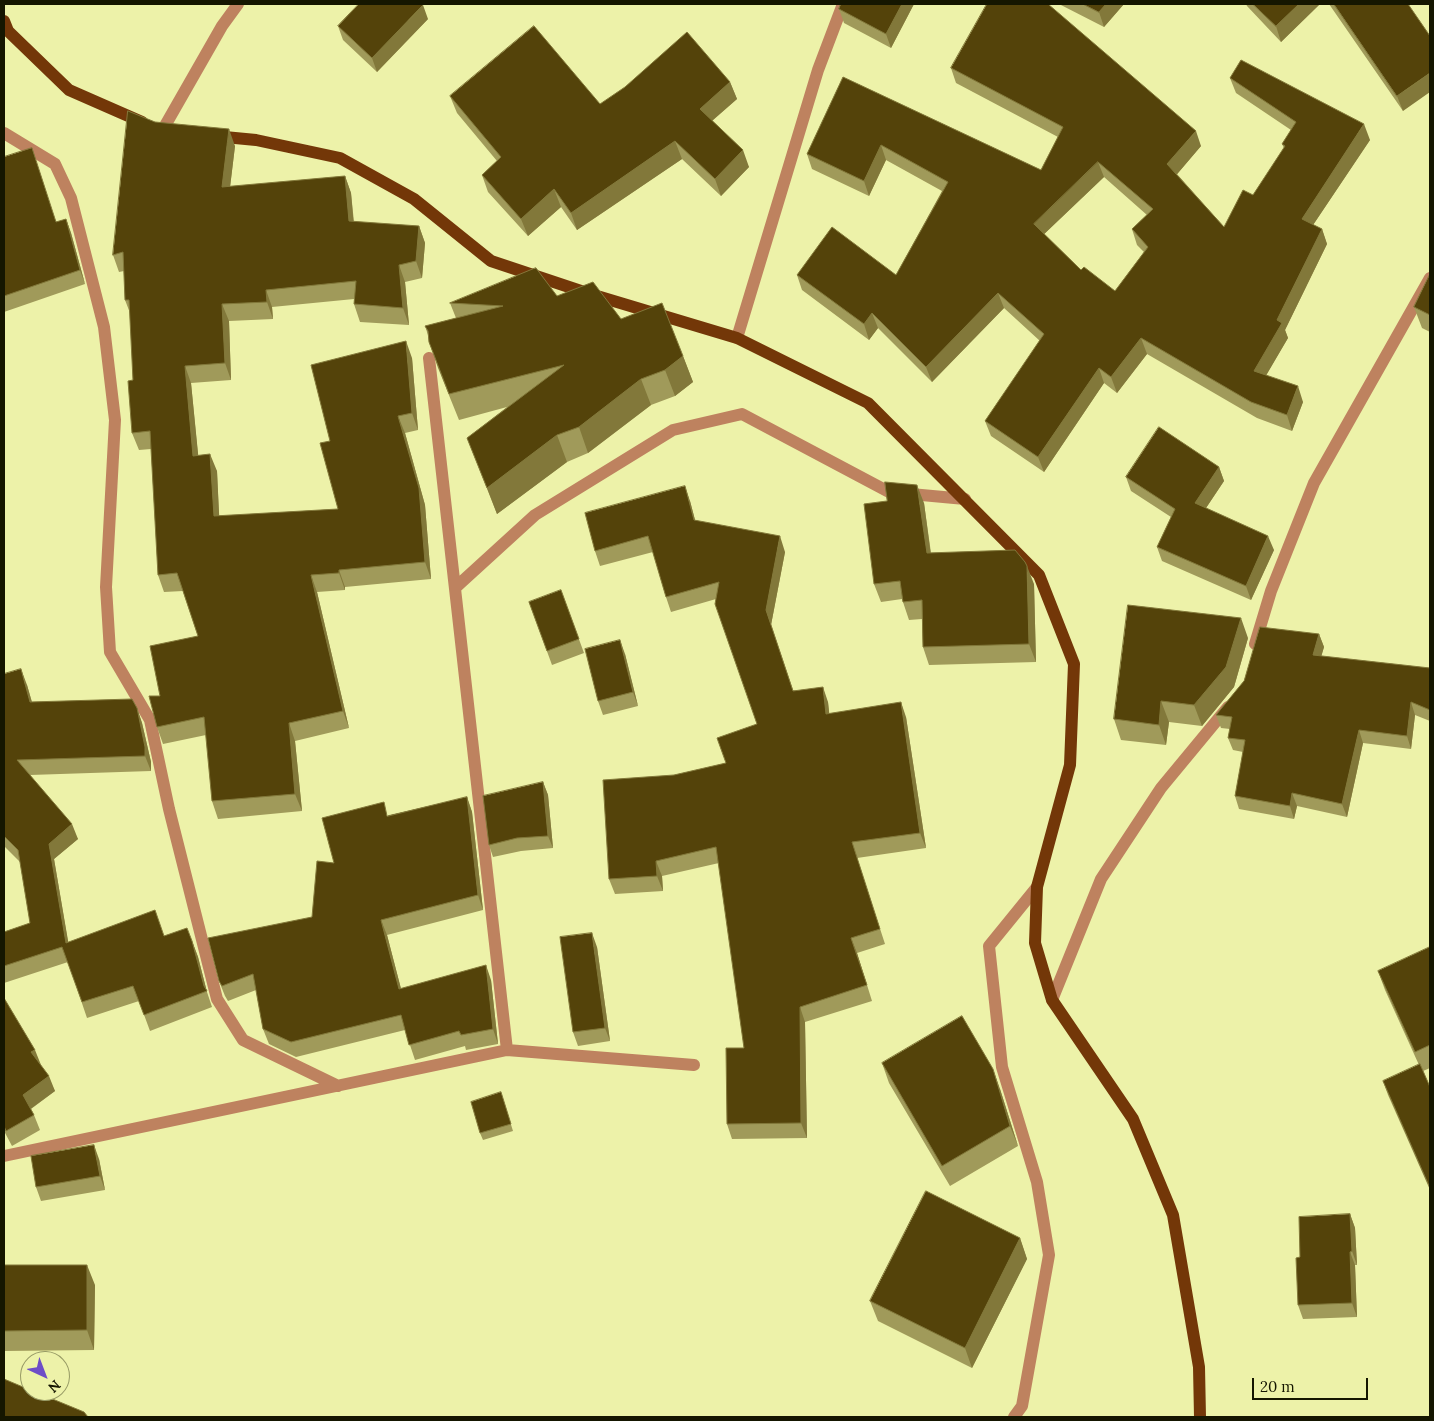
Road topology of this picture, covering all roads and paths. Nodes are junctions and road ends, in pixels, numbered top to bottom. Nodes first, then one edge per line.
1 (238, 4) edge
2 (843, 4) edge
3 (5, 29) edge
4 (162, 131) junction
5 (4, 133) edge
6 (180, 133) edge
7 (199, 134) edge
8 (1430, 278) edge
9 (737, 338) junction
10 (429, 358) edge
11 (965, 499) junction
12 (455, 588) junction
13 (1252, 654) edge
14 (1235, 698) edge
15 (1037, 887) junction
16 (1052, 1000) junction
17 (507, 1050) junction
18 (694, 1065) dead end
19 (338, 1086) junction
20 (4, 1156) edge
21 (1014, 1417) edge
22 (1200, 1417) edge

1 - 4 street
2 - 9 street
3 - 4 main road
4 - 6 main road
5 - 19 street
7 - 9 main road
8 - 13 street
9 - 11 main road
10 - 12 street
11 - 12 street
11 - 15 main road
12 - 17 street
14 - 16 street
15 - 16 main road
15 - 21 street
16 - 22 main road
17 - 18 street
17 - 19 street
19 - 20 street

